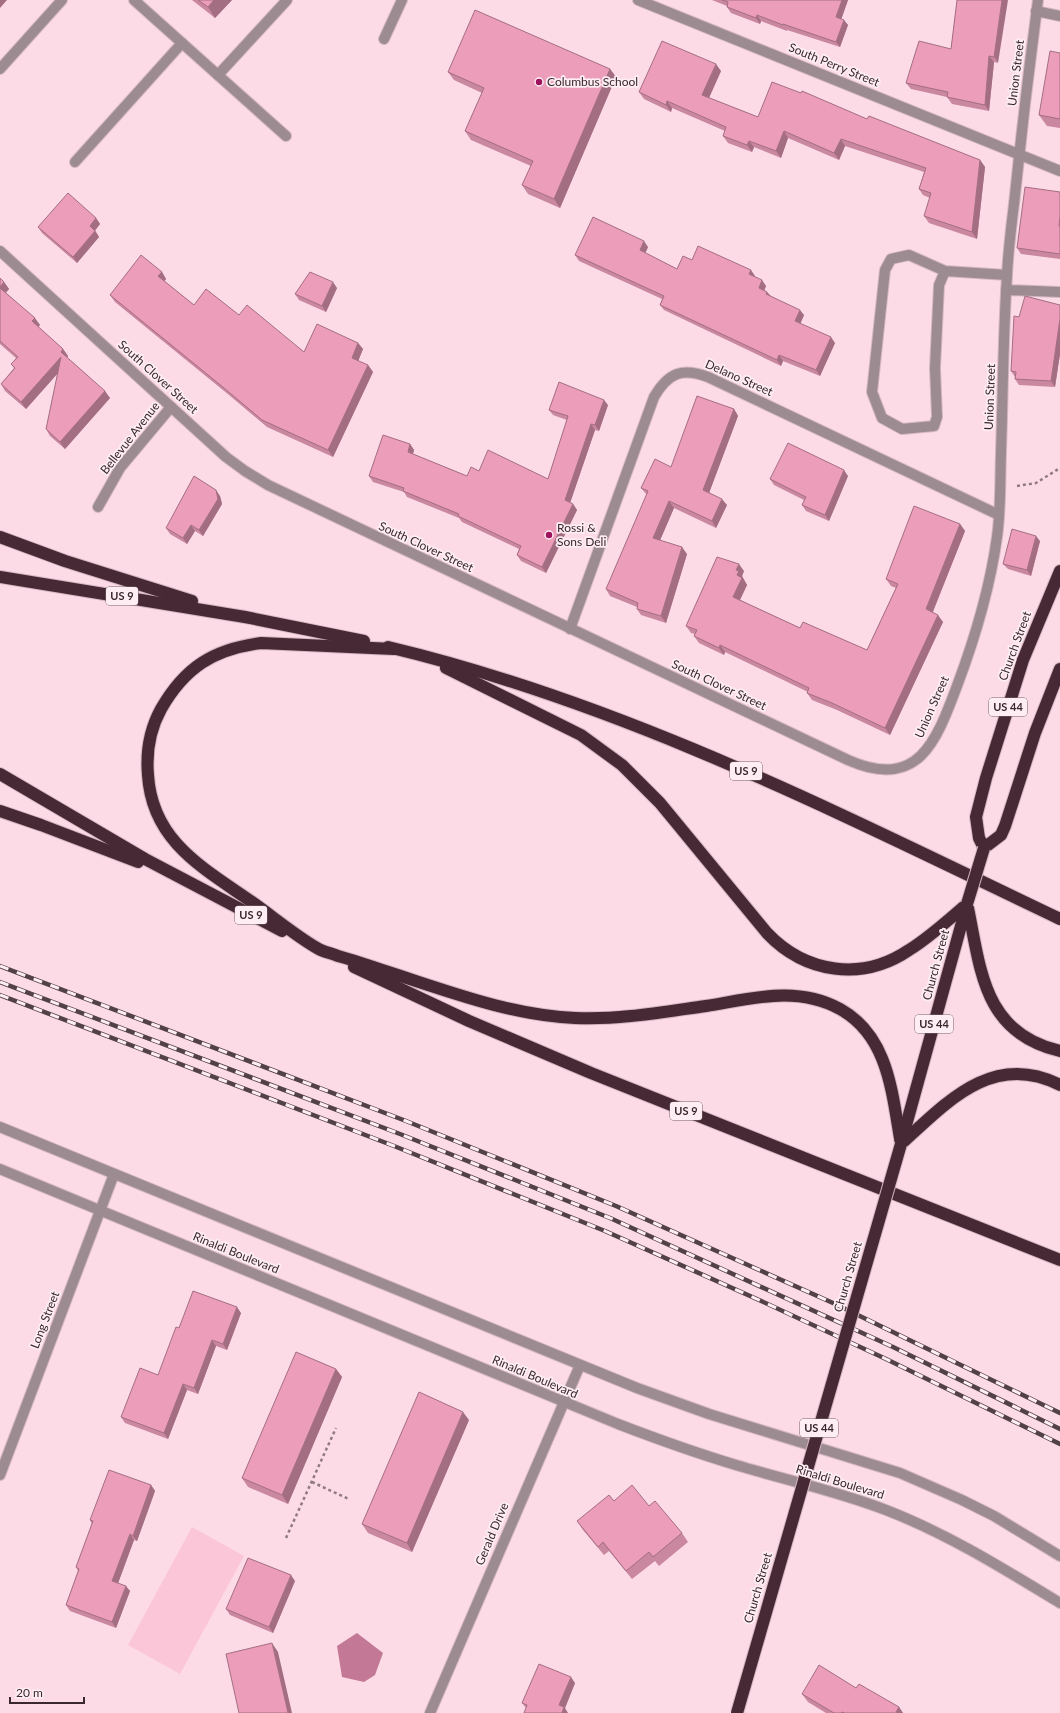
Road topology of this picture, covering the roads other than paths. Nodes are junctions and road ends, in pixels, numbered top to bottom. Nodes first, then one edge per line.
1 (62, 0) edge
2 (134, 0) edge
3 (287, 0) edge
4 (402, 0) edge
5 (638, 0) edge
6 (1038, 0) edge
7 (1036, 11) junction
8 (1060, 16) edge
9 (384, 39) dead end
10 (182, 43) junction
11 (0, 69) edge
12 (218, 75) junction
13 (286, 136) dead end
14 (1019, 154) junction
15 (75, 162) dead end
16 (1060, 171) edge
17 (0, 251) edge
18 (945, 271) junction
19 (1007, 275) junction
20 (1006, 290) junction
21 (1060, 292) edge
22 (171, 407) junction
23 (98, 508) dead end
24 (999, 515) junction
25 (0, 537) edge
26 (1060, 570) edge
27 (0, 577) edge
28 (245, 617) junction
29 (570, 629) junction
30 (394, 648) junction
31 (420, 655) junction
32 (1060, 669) edge
33 (899, 768) joint
34 (0, 774) edge
35 (0, 812) edge
36 (984, 848) junction
37 (184, 880) junction
38 (967, 904) junction
39 (1060, 919) edge
40 (318, 949) junction
41 (1060, 1051) edge
42 (1060, 1085) edge
43 (0, 1127) edge
44 (901, 1144) junction
45 (0, 1170) edge
46 (114, 1174) junction
47 (100, 1211) junction
48 (1060, 1260) edge
49 (580, 1365) junction
50 (563, 1403) junction
51 (0, 1475) edge
52 (1060, 1556) edge
53 (1060, 1603) edge
54 (430, 1713) edge
55 (737, 1713) edge

1 - 11 street
2 - 10 street
3 - 12 street
4 - 9 street
5 - 14 street, South Perry Street
6 - 7 street, Union Street
7 - 8 street
7 - 14 street, Union Street
10 - 12 street
10 - 15 street
12 - 13 street
14 - 16 street, South Perry Street
14 - 19 street, Union Street
17 - 22 street, South Clover Street
18 - 18 street
18 - 19 street
19 - 20 street, Union Street
20 - 21 street
20 - 24 street, Union Street
22 - 23 street, Bellevue Avenue
22 - 29 street, South Clover Street
24 - 29 street, Delano Street
24 - 33 street, Union Street
25 - 28 highway
26 - 36 highway, Church Street / US 44
27 - 28 highway, US 9
28 - 30 highway, US 9
29 - 33 street, South Clover Street
30 - 31 highway, US 9
30 - 40 highway
31 - 38 highway
31 - 39 highway, US 9
32 - 36 highway, US 44
34 - 37 highway, US 9
35 - 37 highway
36 - 38 highway, Church Street / US 44, bridge
37 - 40 highway, US 9
38 - 41 highway
38 - 44 highway, Church Street / US 44
40 - 44 highway
40 - 48 highway, US 9
42 - 44 highway
43 - 46 street
44 - 55 highway, Church Street / US 44, bridge
45 - 47 street, Rinaldi Boulevard
46 - 47 street, Long Street
46 - 49 street
47 - 50 street, Rinaldi Boulevard
47 - 51 street, Long Street
49 - 50 street, Gerald Drive
49 - 52 street
50 - 53 street, Rinaldi Boulevard
50 - 54 street, Gerald Drive

